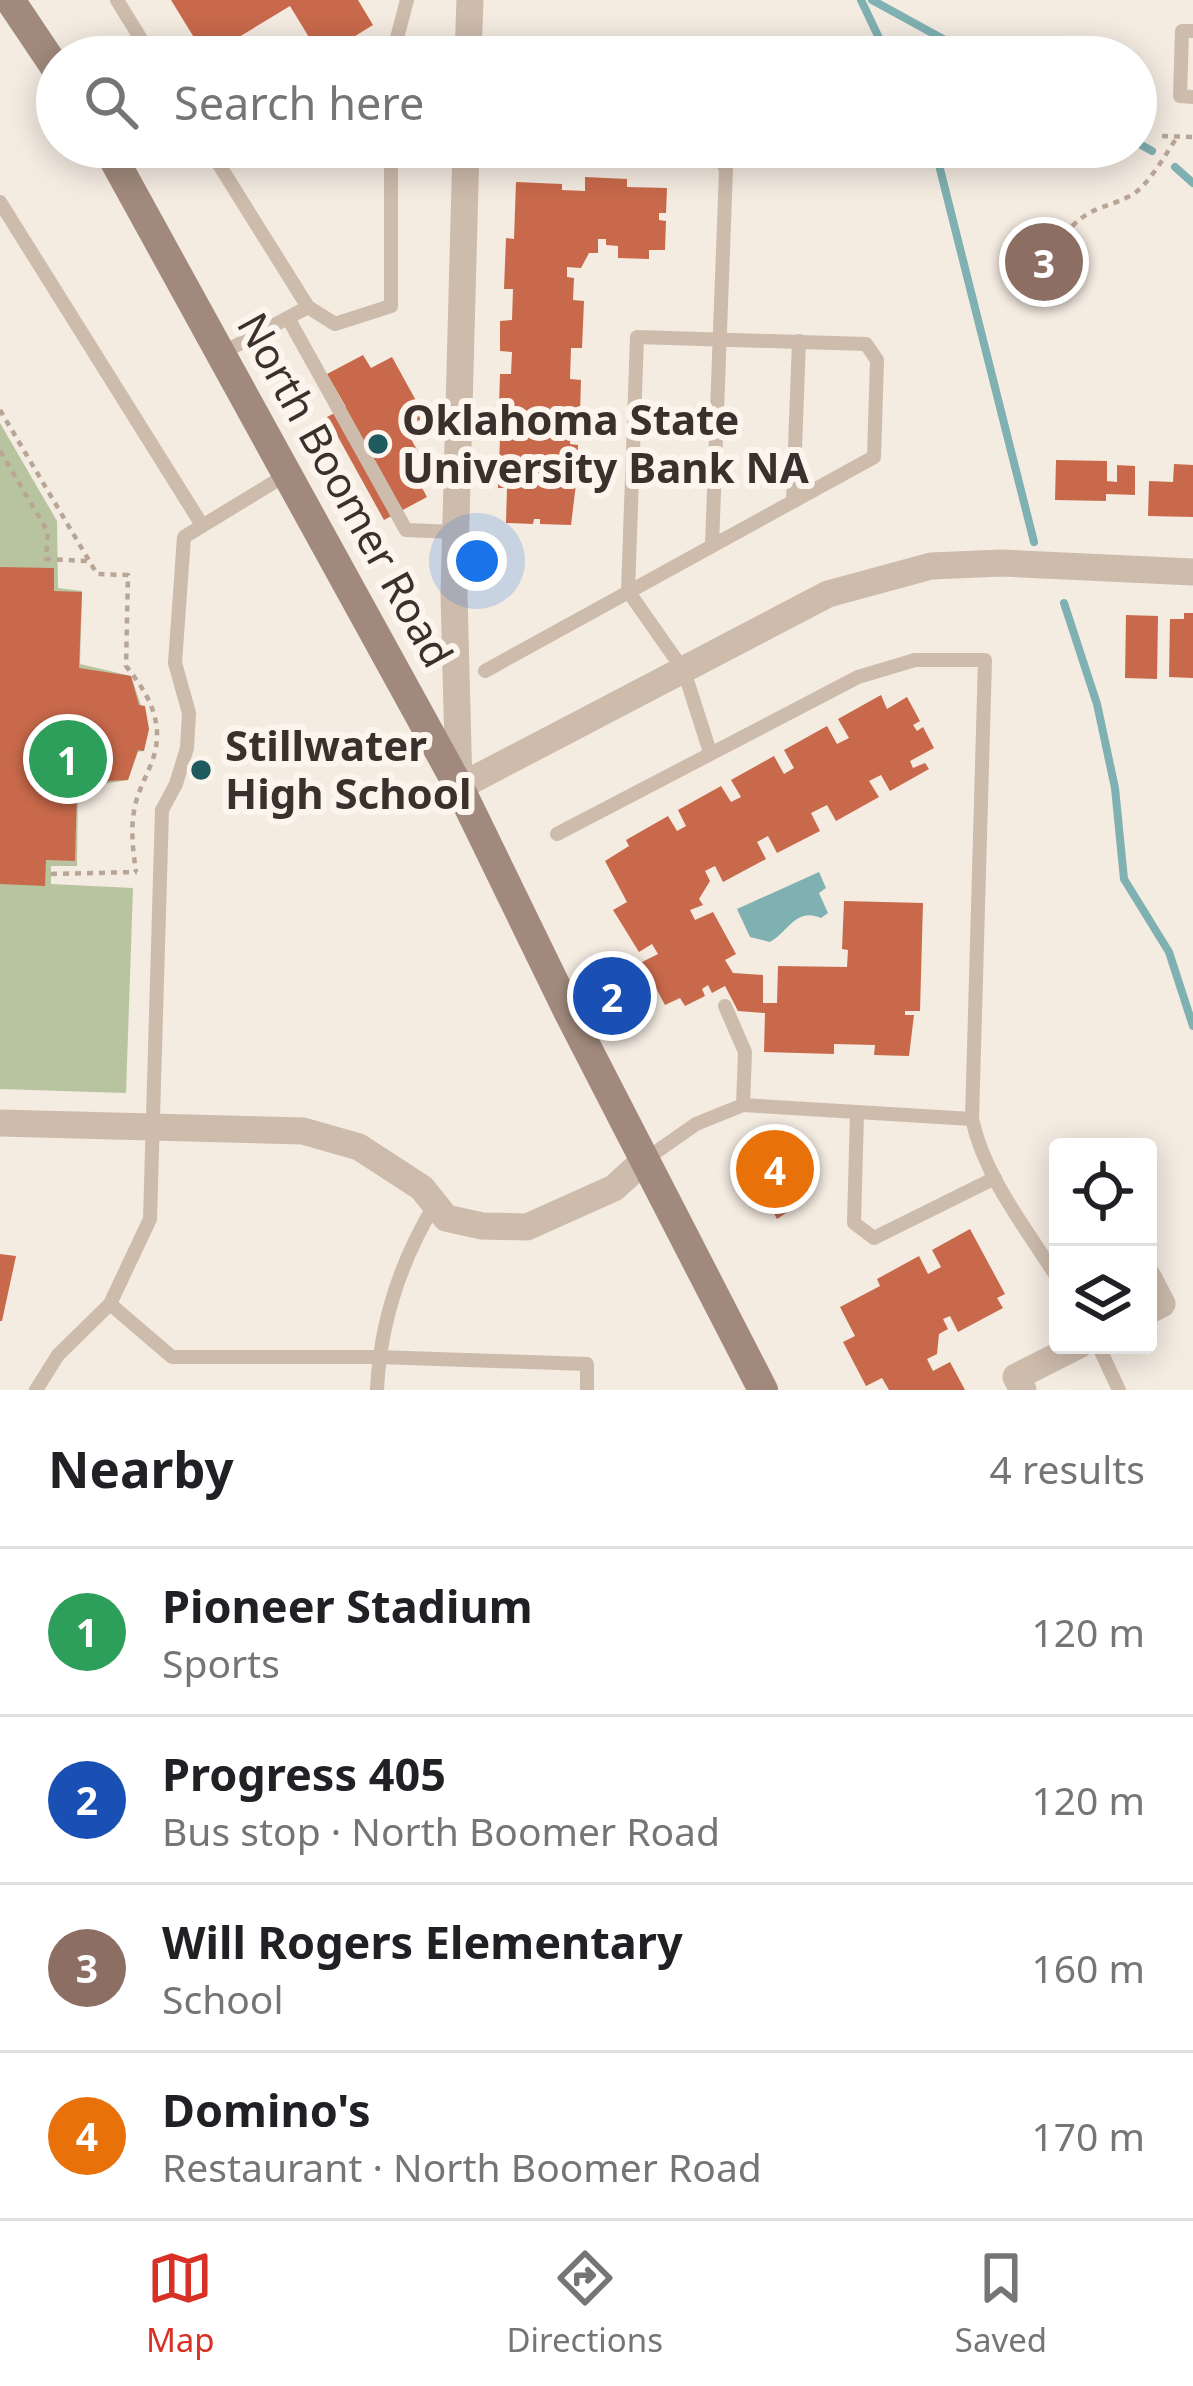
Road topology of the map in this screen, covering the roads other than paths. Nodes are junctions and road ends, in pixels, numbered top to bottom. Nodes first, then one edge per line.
1 (10, 0) edge
2 (117, 0) edge
3 (407, 0) edge
4 (470, 0) edge
5 (1193, 32) edge
6 (139, 36) edge
7 (398, 36) edge
8 (469, 36) edge
9 (36, 39) edge
10 (1193, 97) edge
11 (119, 168) edge
12 (221, 168) edge
13 (392, 168) edge
14 (465, 168) edge
15 (725, 168) edge
16 (0, 202) edge
17 (308, 307) junction
18 (288, 318) junction
19 (720, 339) junction
20 (799, 341) junction
21 (222, 352) junction
22 (289, 473) junction
23 (794, 501) junction
24 (202, 525) junction
25 (456, 532) junction
26 (712, 545) junction
27 (1193, 572) edge
28 (628, 591) junction
29 (484, 670) dead end
30 (684, 671) junction
31 (710, 752) junction
32 (459, 787) junction
33 (557, 833) dead end
34 (725, 1006) dead end
35 (743, 1106) junction
36 (857, 1114) junction
37 (972, 1119) junction
38 (0, 1123) edge
39 (154, 1127) junction
40 (646, 1159) junction
41 (994, 1178) junction
42 (435, 1204) junction
43 (1049, 1265) edge
44 (110, 1304) junction
45 (1061, 1354) edge
46 (1102, 1354) edge
47 (378, 1357) junction
48 (36, 1390) edge
49 (377, 1390) edge
50 (586, 1390) edge
51 (764, 1390) edge
52 (1023, 1390) edge
53 (1119, 1390) edge

1 - 9 main road
2 - 6 lane
3 - 7 lane
4 - 8 street
5 - 10 lane
11 - 21 main road, North Boomer Road
12 - 17 lane
13 - 17 lane
14 - 25 street
15 - 19 lane
16 - 24 lane
17 - 18 lane
18 - 21 lane
18 - 25 lane
19 - 20 lane
19 - 26 lane
19 - 28 lane
20 - 23 lane
20 - 23 lane
21 - 22 main road, North Boomer Road
22 - 24 lane
22 - 32 main road, North Boomer Road
23 - 26 lane
24 - 39 lane
25 - 32 street
26 - 28 lane
27 - 30 street
28 - 29 lane
28 - 30 lane
30 - 31 lane
30 - 32 street
31 - 33 lane
31 - 37 lane
32 - 40 main road, North Boomer Road
34 - 35 lane
35 - 36 lane
35 - 40 lane
36 - 37 lane
36 - 41 lane
37 - 41 lane
38 - 39 street
39 - 42 street
39 - 44 lane
40 - 42 street
40 - 51 main road, North Boomer Road
41 - 43 lane
42 - 47 lane
44 - 47 lane
44 - 48 lane
45 - 52 street
46 - 53 lane
47 - 49 lane
47 - 50 lane

